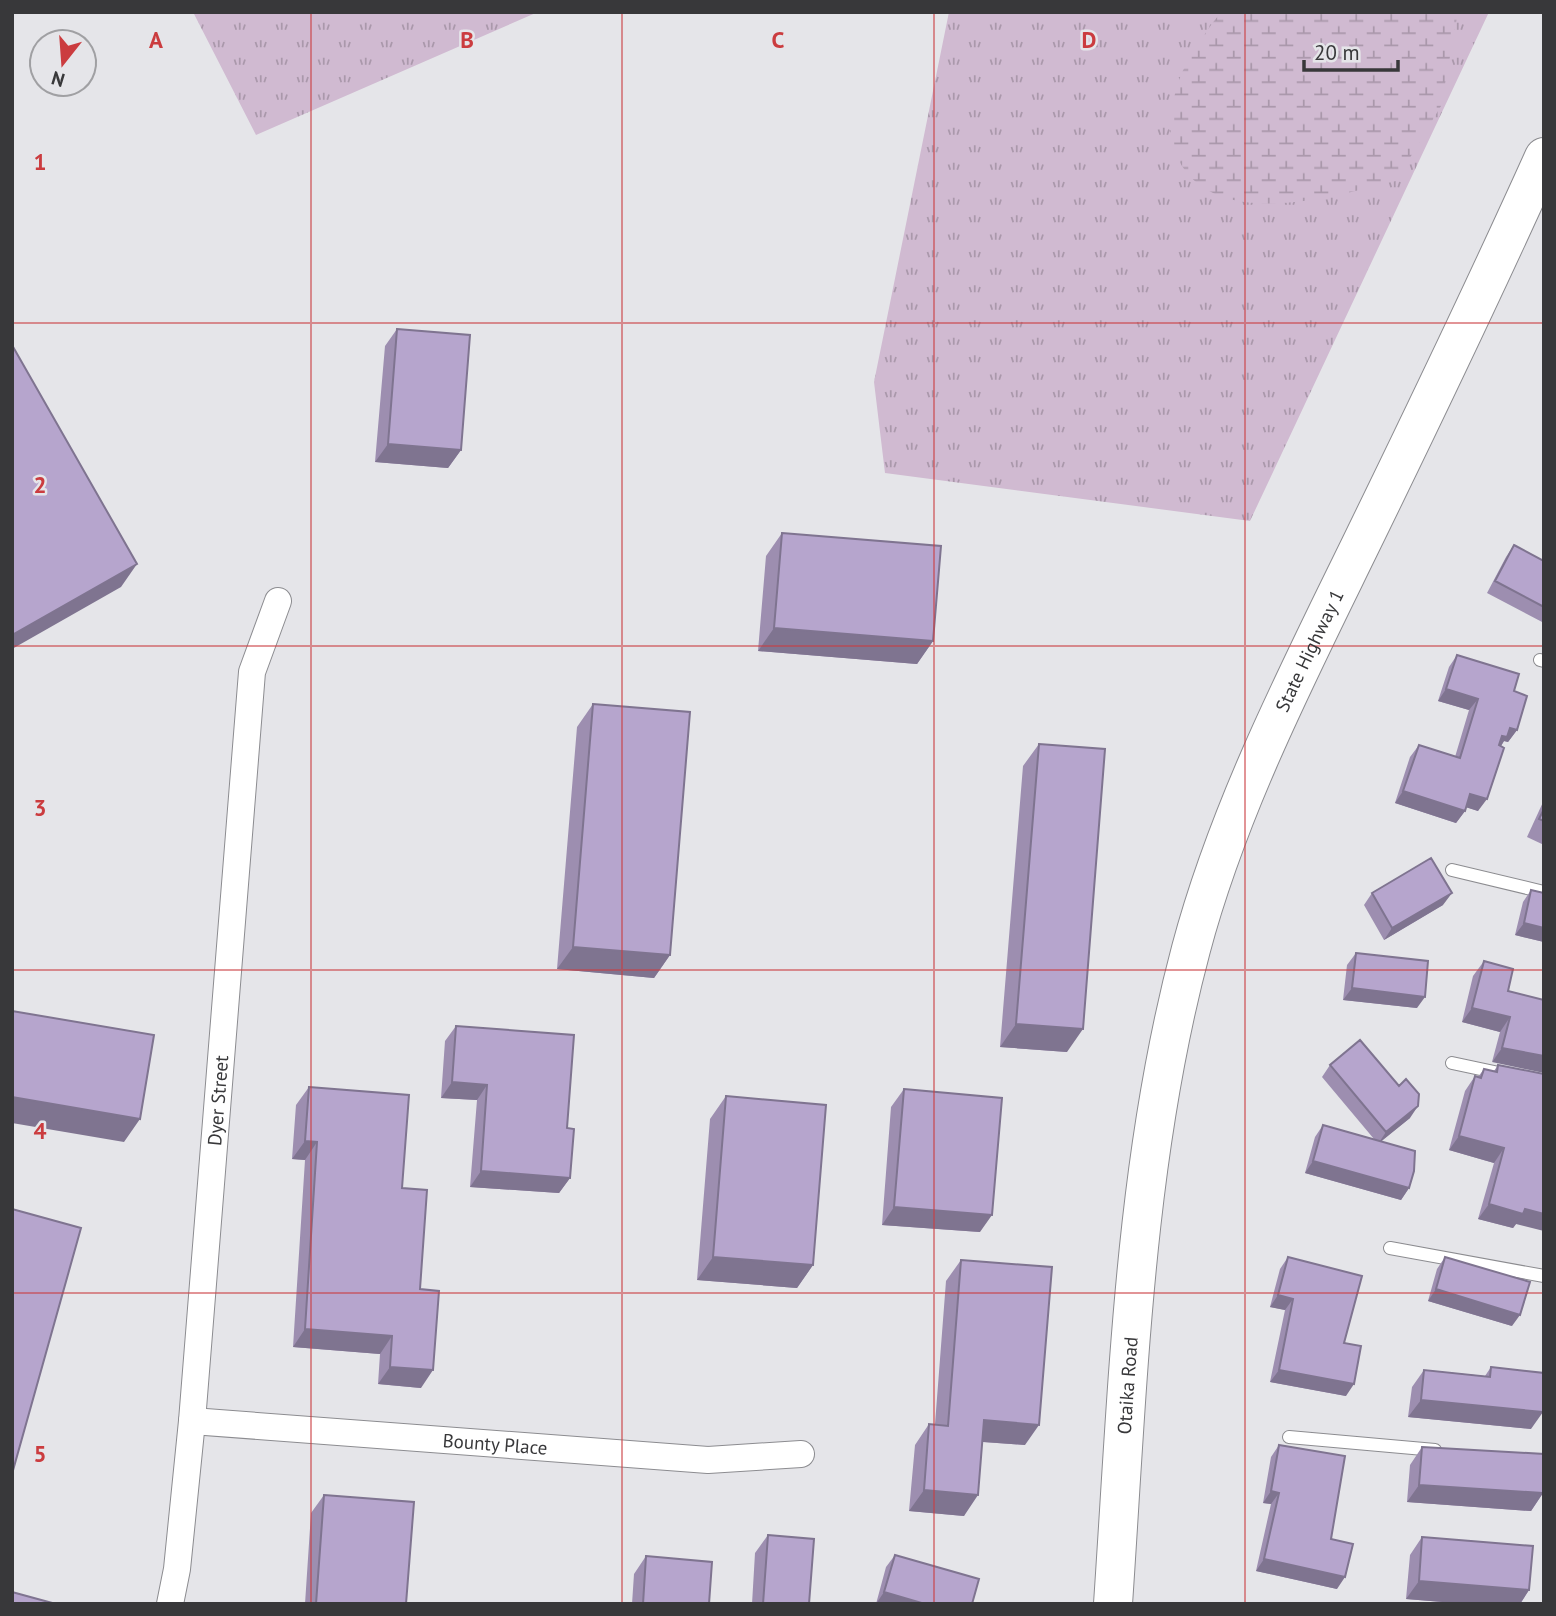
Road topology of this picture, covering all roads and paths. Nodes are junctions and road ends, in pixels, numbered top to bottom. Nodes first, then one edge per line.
1 (1544, 157) edge
2 (278, 601) dead end
3 (1452, 870) dead end
4 (1544, 892) edge
5 (1452, 1063) dead end
6 (1517, 1077) edge
7 (1147, 1169) joint
8 (1390, 1248) dead end
9 (1544, 1276) edge
10 (192, 1420) junction
11 (1289, 1437) dead end
12 (1446, 1451) edge
13 (801, 1454) dead end
14 (170, 1604) edge
15 (1113, 1604) edge

1 - 7 highway, State Highway 1
2 - 10 street, Dyer Street
3 - 4 lane
5 - 6 lane
7 - 15 highway, Otaika Road
8 - 9 lane
10 - 13 street, Bounty Place
10 - 14 street, Dyer Street
11 - 12 lane

